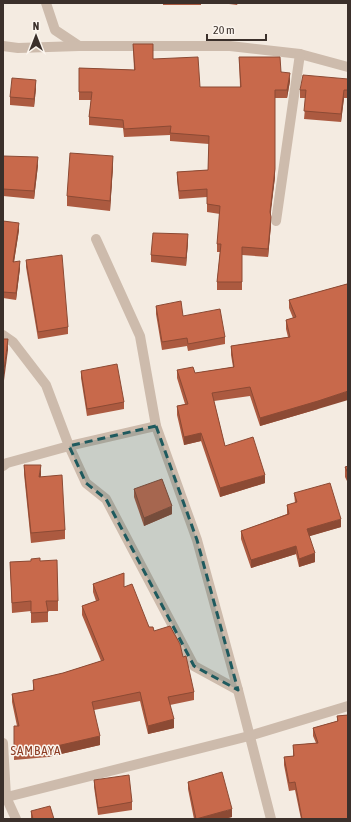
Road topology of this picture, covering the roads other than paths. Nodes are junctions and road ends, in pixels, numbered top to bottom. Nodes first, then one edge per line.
1 (46, 3) edge
2 (3, 46) edge
3 (79, 46) junction
4 (300, 54) junction
5 (348, 67) edge
6 (276, 221) dead end
7 (96, 239) dead end
8 (3, 335) edge
9 (156, 426) junction
10 (69, 446) junction
11 (3, 466) edge
12 (238, 690) junction
13 (348, 706) edge
14 (249, 736) junction
15 (3, 743) edge
16 (4, 797) edge
17 (16, 819) edge
18 (271, 819) edge

1 - 3 street
2 - 3 street
3 - 4 street
4 - 5 street
4 - 6 street
7 - 9 street
8 - 10 street
9 - 10 street
9 - 12 street
10 - 11 street
10 - 12 street
12 - 14 street
13 - 14 street
14 - 16 street
14 - 18 street
15 - 16 street
16 - 17 street

